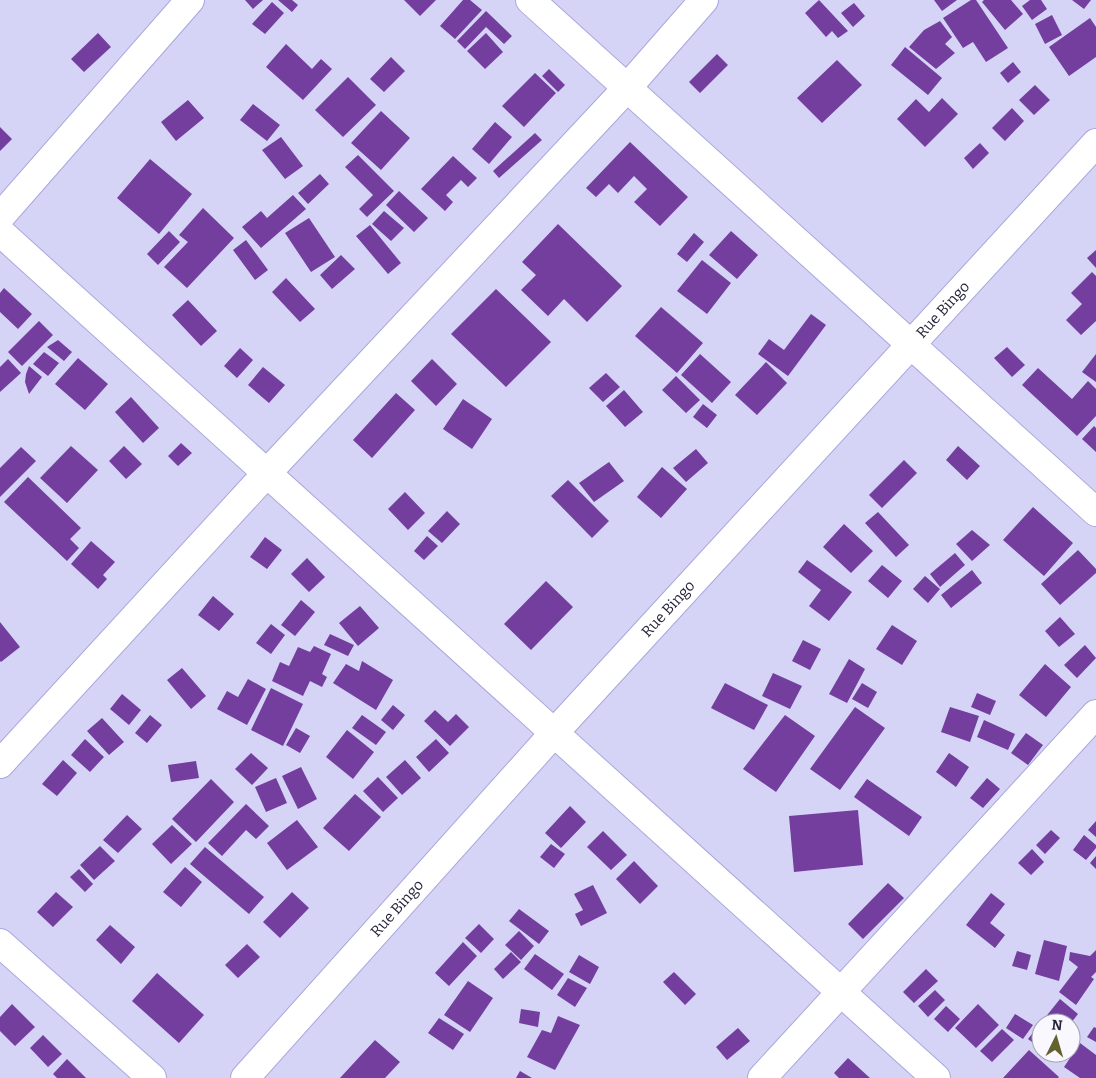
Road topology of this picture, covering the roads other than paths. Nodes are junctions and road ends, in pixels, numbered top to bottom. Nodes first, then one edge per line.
1 (190, 0) edge
2 (530, 0) edge
3 (704, 0) edge
4 (627, 88) junction
5 (1096, 143) edge
6 (0, 216) edge
7 (0, 232) edge
8 (910, 344) junction
9 (267, 473) junction
10 (1096, 512) edge
11 (1096, 714) edge
12 (554, 733) junction
13 (0, 764) edge
14 (0, 943) edge
15 (840, 992) junction
16 (152, 1078) edge
17 (245, 1078) edge
18 (762, 1078) edge
19 (936, 1078) edge

1 - 6 street
2 - 4 street
3 - 4 street
4 - 8 street
4 - 9 street
5 - 8 street, Rue Bingo
7 - 9 street
8 - 10 street
8 - 12 street, Rue Bingo
9 - 12 street
9 - 13 street
11 - 15 street
12 - 15 street
12 - 17 street, Rue Bingo
14 - 16 street
15 - 18 street
15 - 19 street

